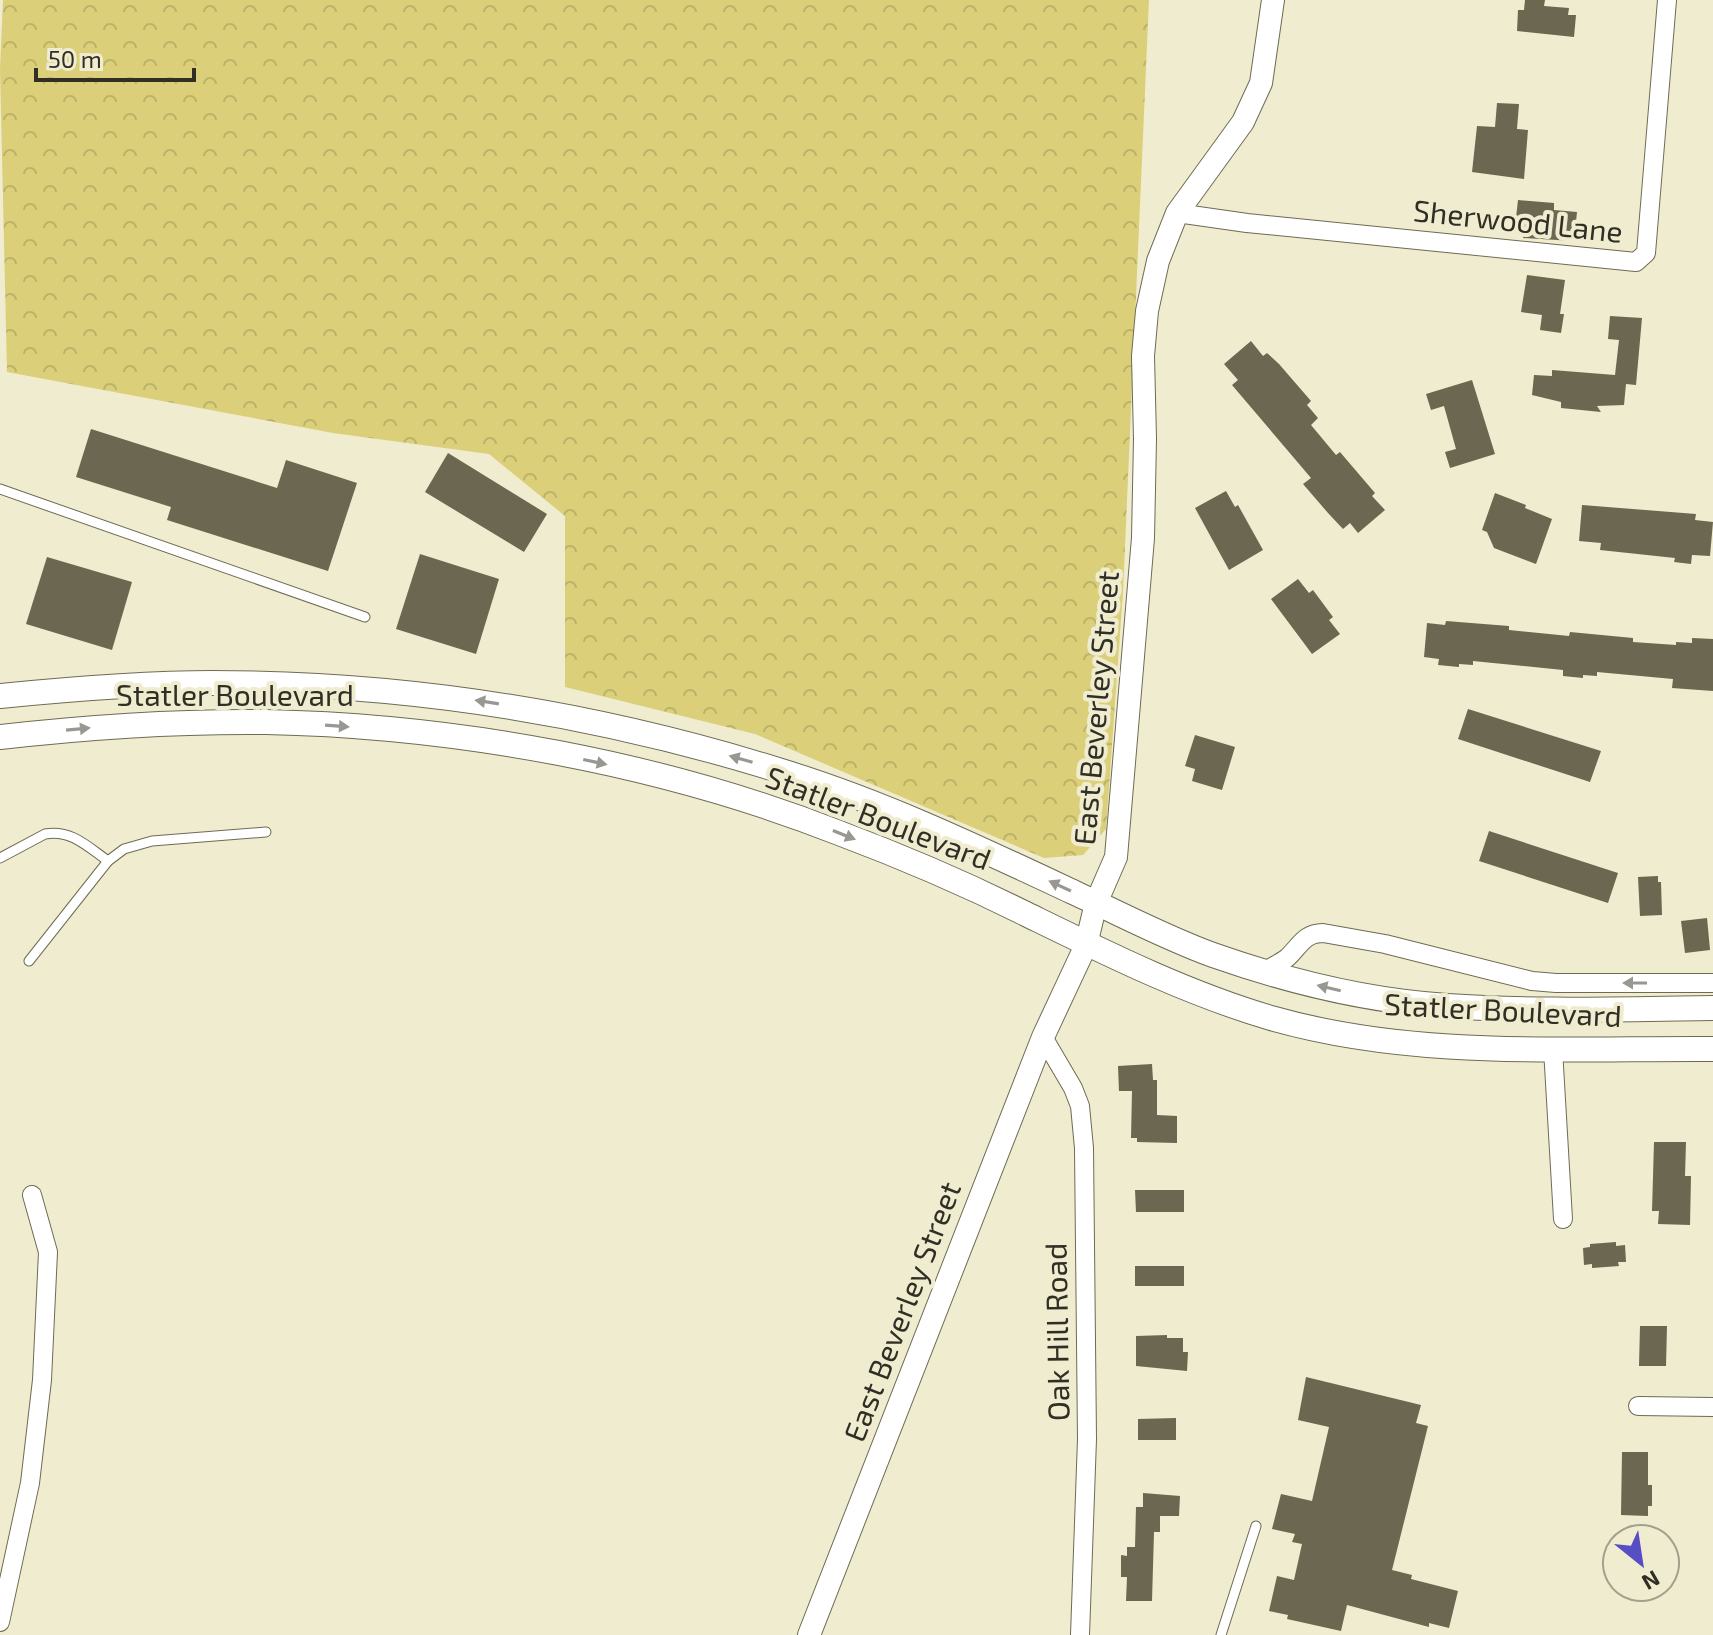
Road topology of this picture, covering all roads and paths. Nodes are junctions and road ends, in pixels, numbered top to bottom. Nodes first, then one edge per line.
1 (1273, 0) edge
2 (1667, 0) edge
3 (1177, 213) junction
4 (0, 489) edge
5 (365, 617) dead end
6 (0, 696) edge
7 (0, 737) edge
8 (266, 832) dead end
9 (0, 858) edge
10 (108, 861) junction
11 (1096, 903) junction
12 (1086, 945) junction
13 (29, 961) dead end
14 (1265, 971) junction
15 (1713, 983) edge
16 (1713, 1008) edge
17 (1043, 1037) junction
18 (1553, 1049) junction
19 (1713, 1049) edge
20 (32, 1195) dead end
21 (1563, 1219) dead end
22 (1638, 1406) dead end
23 (1713, 1407) edge
24 (1256, 1526) dead end
25 (0, 1622) edge
26 (809, 1635) edge
27 (1080, 1635) edge
28 (1221, 1635) edge

1 - 3 street, East Beverley Street
2 - 3 street, Sherwood Lane
3 - 11 street, East Beverley Street
4 - 5 lane
11 -> 6 main road, Statler Boulevard
7 -> 12 main road, Statler Boulevard
8 - 10 lane
9 - 10 lane
10 - 13 lane
11 - 12 street, East Beverley Street
11 - 14 main road, Statler Boulevard
12 - 17 street, East Beverley Street
12 - 18 main road, Statler Boulevard
15 -> 14 street
16 -> 14 main road, Statler Boulevard
17 - 26 street, East Beverley Street
17 - 27 street, Oak Hill Road
18 - 19 main road, Statler Boulevard
18 - 21 street
20 - 25 street
22 - 23 street
24 - 28 lane

